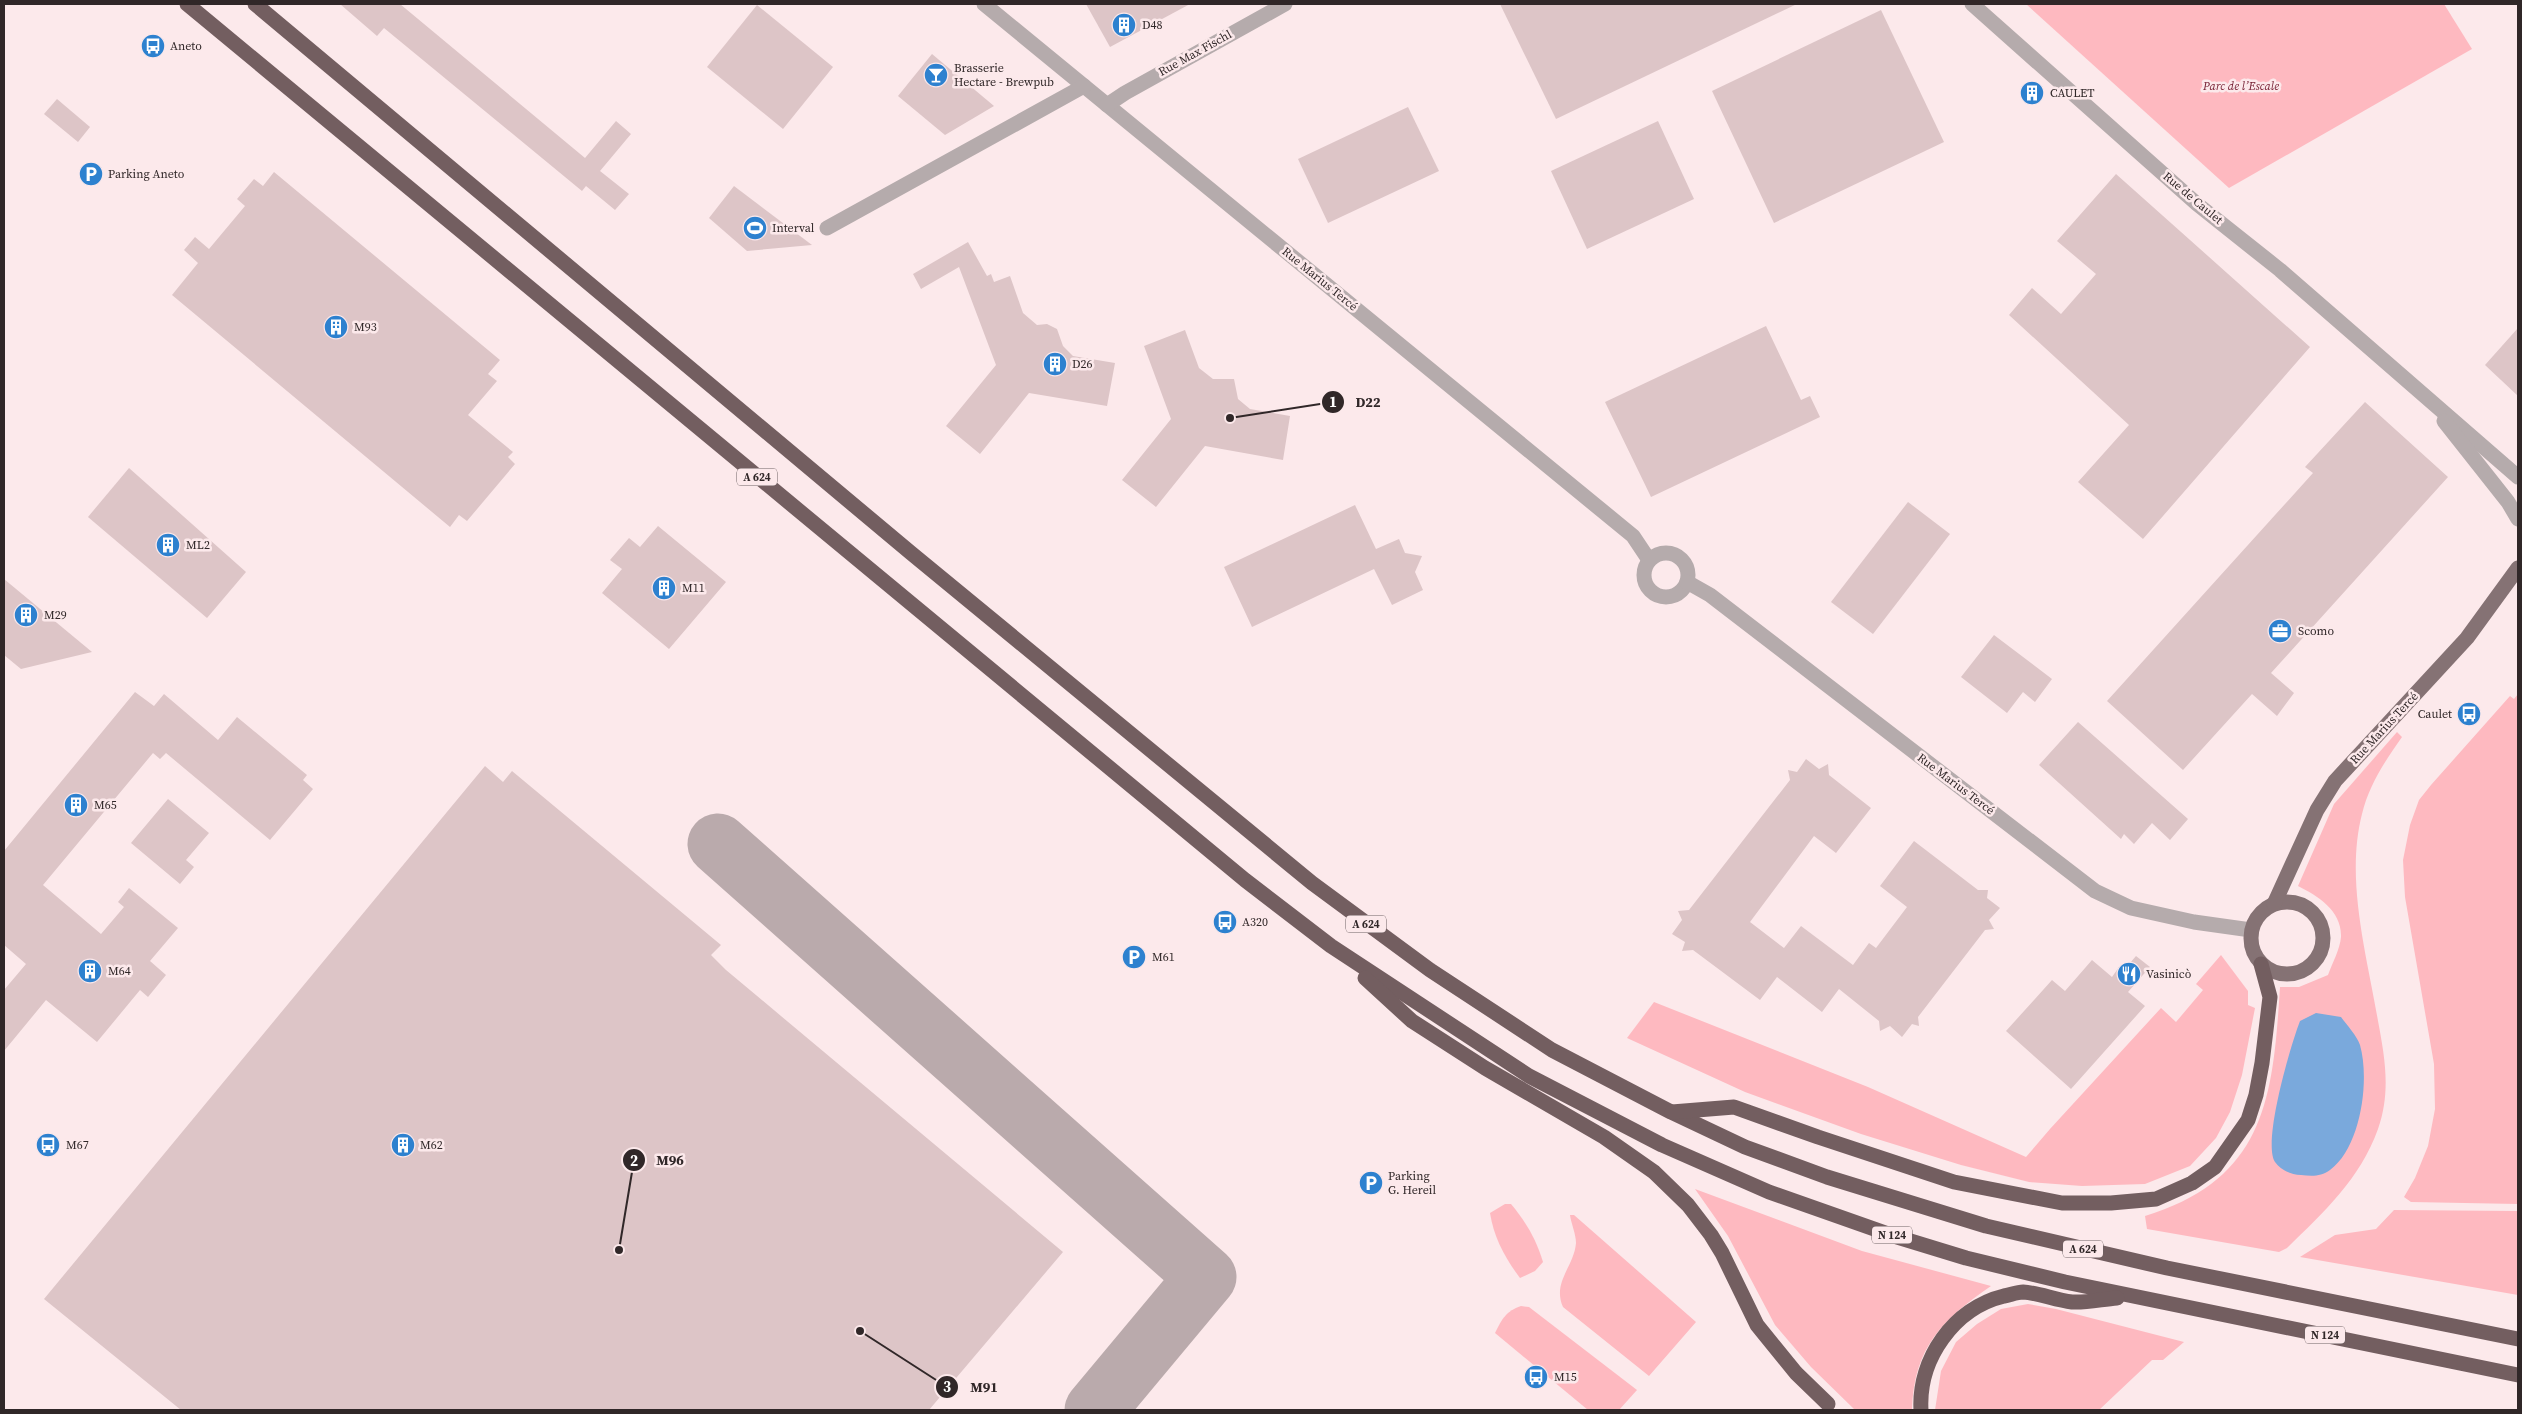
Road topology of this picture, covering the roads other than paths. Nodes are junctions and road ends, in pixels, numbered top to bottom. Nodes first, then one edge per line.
1 (187, 4) edge
2 (255, 4) edge
3 (984, 4) edge
4 (1285, 4) edge
5 (1972, 4) edge
6 (1084, 86) junction
7 (1107, 105) junction
8 (827, 228) dead end
9 (2418, 388) junction
10 (2518, 477) edge
11 (2518, 519) edge
12 (1649, 560) junction
13 (2518, 568) edge
14 (1687, 582) junction
15 (2274, 904) junction
16 (2251, 930) junction
17 (1331, 946) junction
18 (2261, 964) junction
19 (1671, 1112) junction
20 (1662, 1145) joint
21 (2131, 1296) junction
22 (2514, 1338) edge
23 (2518, 1375) edge
24 (1832, 1408) edge
25 (1921, 1410) edge

1 - 17 highway, A 624
2 - 19 highway, A 624
3 - 6 street, Rue Marius Tercé
4 - 7 street, Rue Max Fischl
5 - 9 street, Rue de Caulet
6 - 7 street, Rue Marius Tercé
6 - 8 street
7 - 12 street, Rue Marius Tercé
9 - 10 street, Rue de Caulet
9 - 11 street, Rue de Caulet
12 - 14 street
12 - 14 street
13 - 15 main road, Rue Marius Tercé
14 - 16 street, Rue Marius Tercé
15 - 16 main road
15 - 18 main road
16 - 18 main road
17 - 20 highway, A 624
17 - 24 highway
18 - 19 highway
19 - 22 highway, A 624
20 - 21 highway, N 124
21 - 23 highway, N 124
21 - 25 highway

